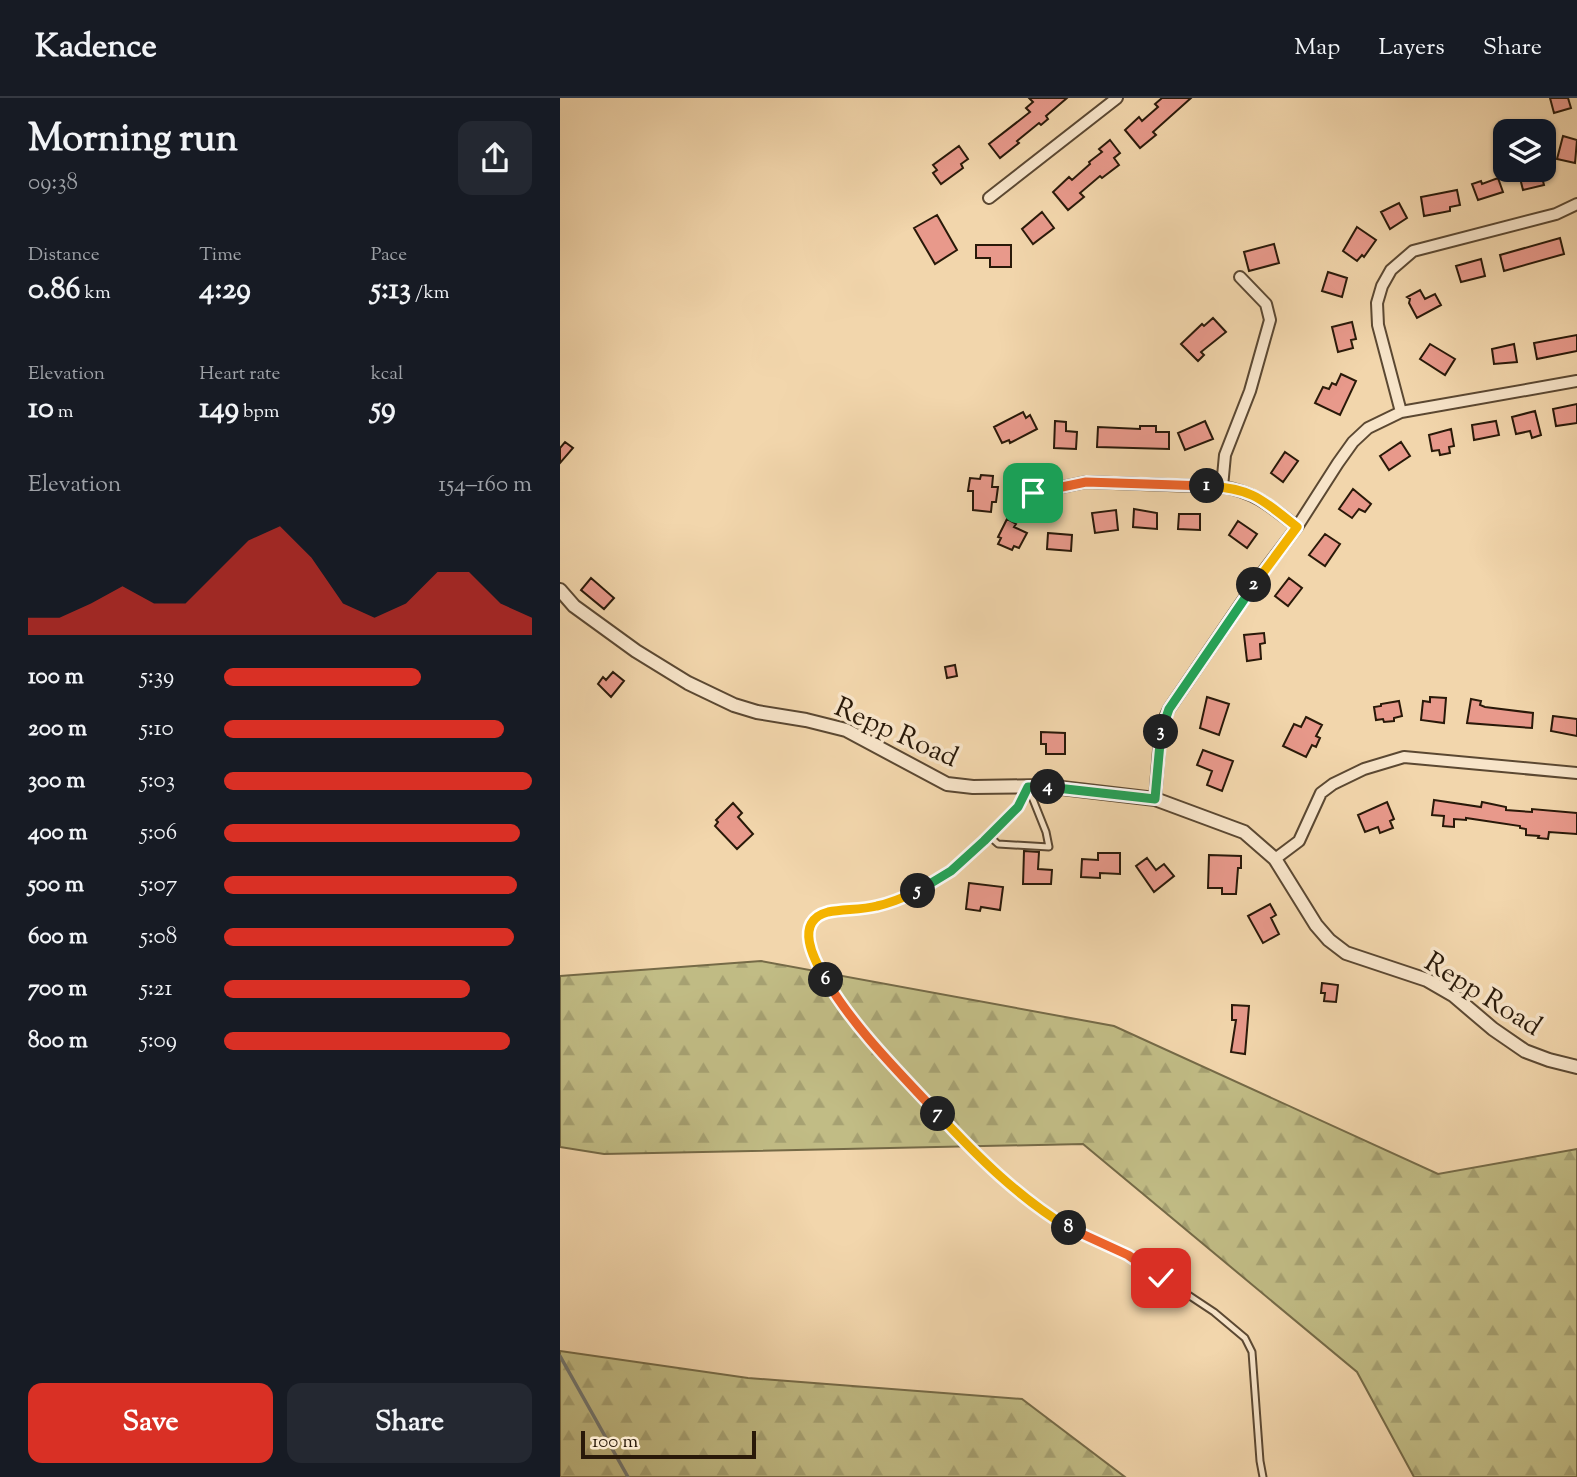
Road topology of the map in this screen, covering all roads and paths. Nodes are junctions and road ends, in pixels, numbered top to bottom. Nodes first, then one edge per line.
1 (1117, 98) edge
2 (989, 198) dead end
3 (1577, 204) edge
4 (1240, 277) dead end
5 (1577, 382) edge
6 (1402, 412) junction
7 (1222, 487) junction
8 (1033, 493) dead end
9 (1297, 527) junction
10 (560, 590) edge
11 (1577, 773) edge
12 (1028, 787) junction
13 (1155, 799) junction
14 (989, 836) junction
15 (1275, 859) junction
16 (1577, 1067) edge
17 (1263, 1477) edge

1 - 2 street
3 - 6 street
4 - 7 street
5 - 6 street
6 - 9 street
7 - 8 street
7 - 9 street
9 - 13 street
10 - 12 street, Repp Road
11 - 15 street
12 - 13 street, Repp Road
12 - 14 lane
12 - 14 lane
13 - 15 street, Repp Road
14 - 17 lane
15 - 16 street, Repp Road

